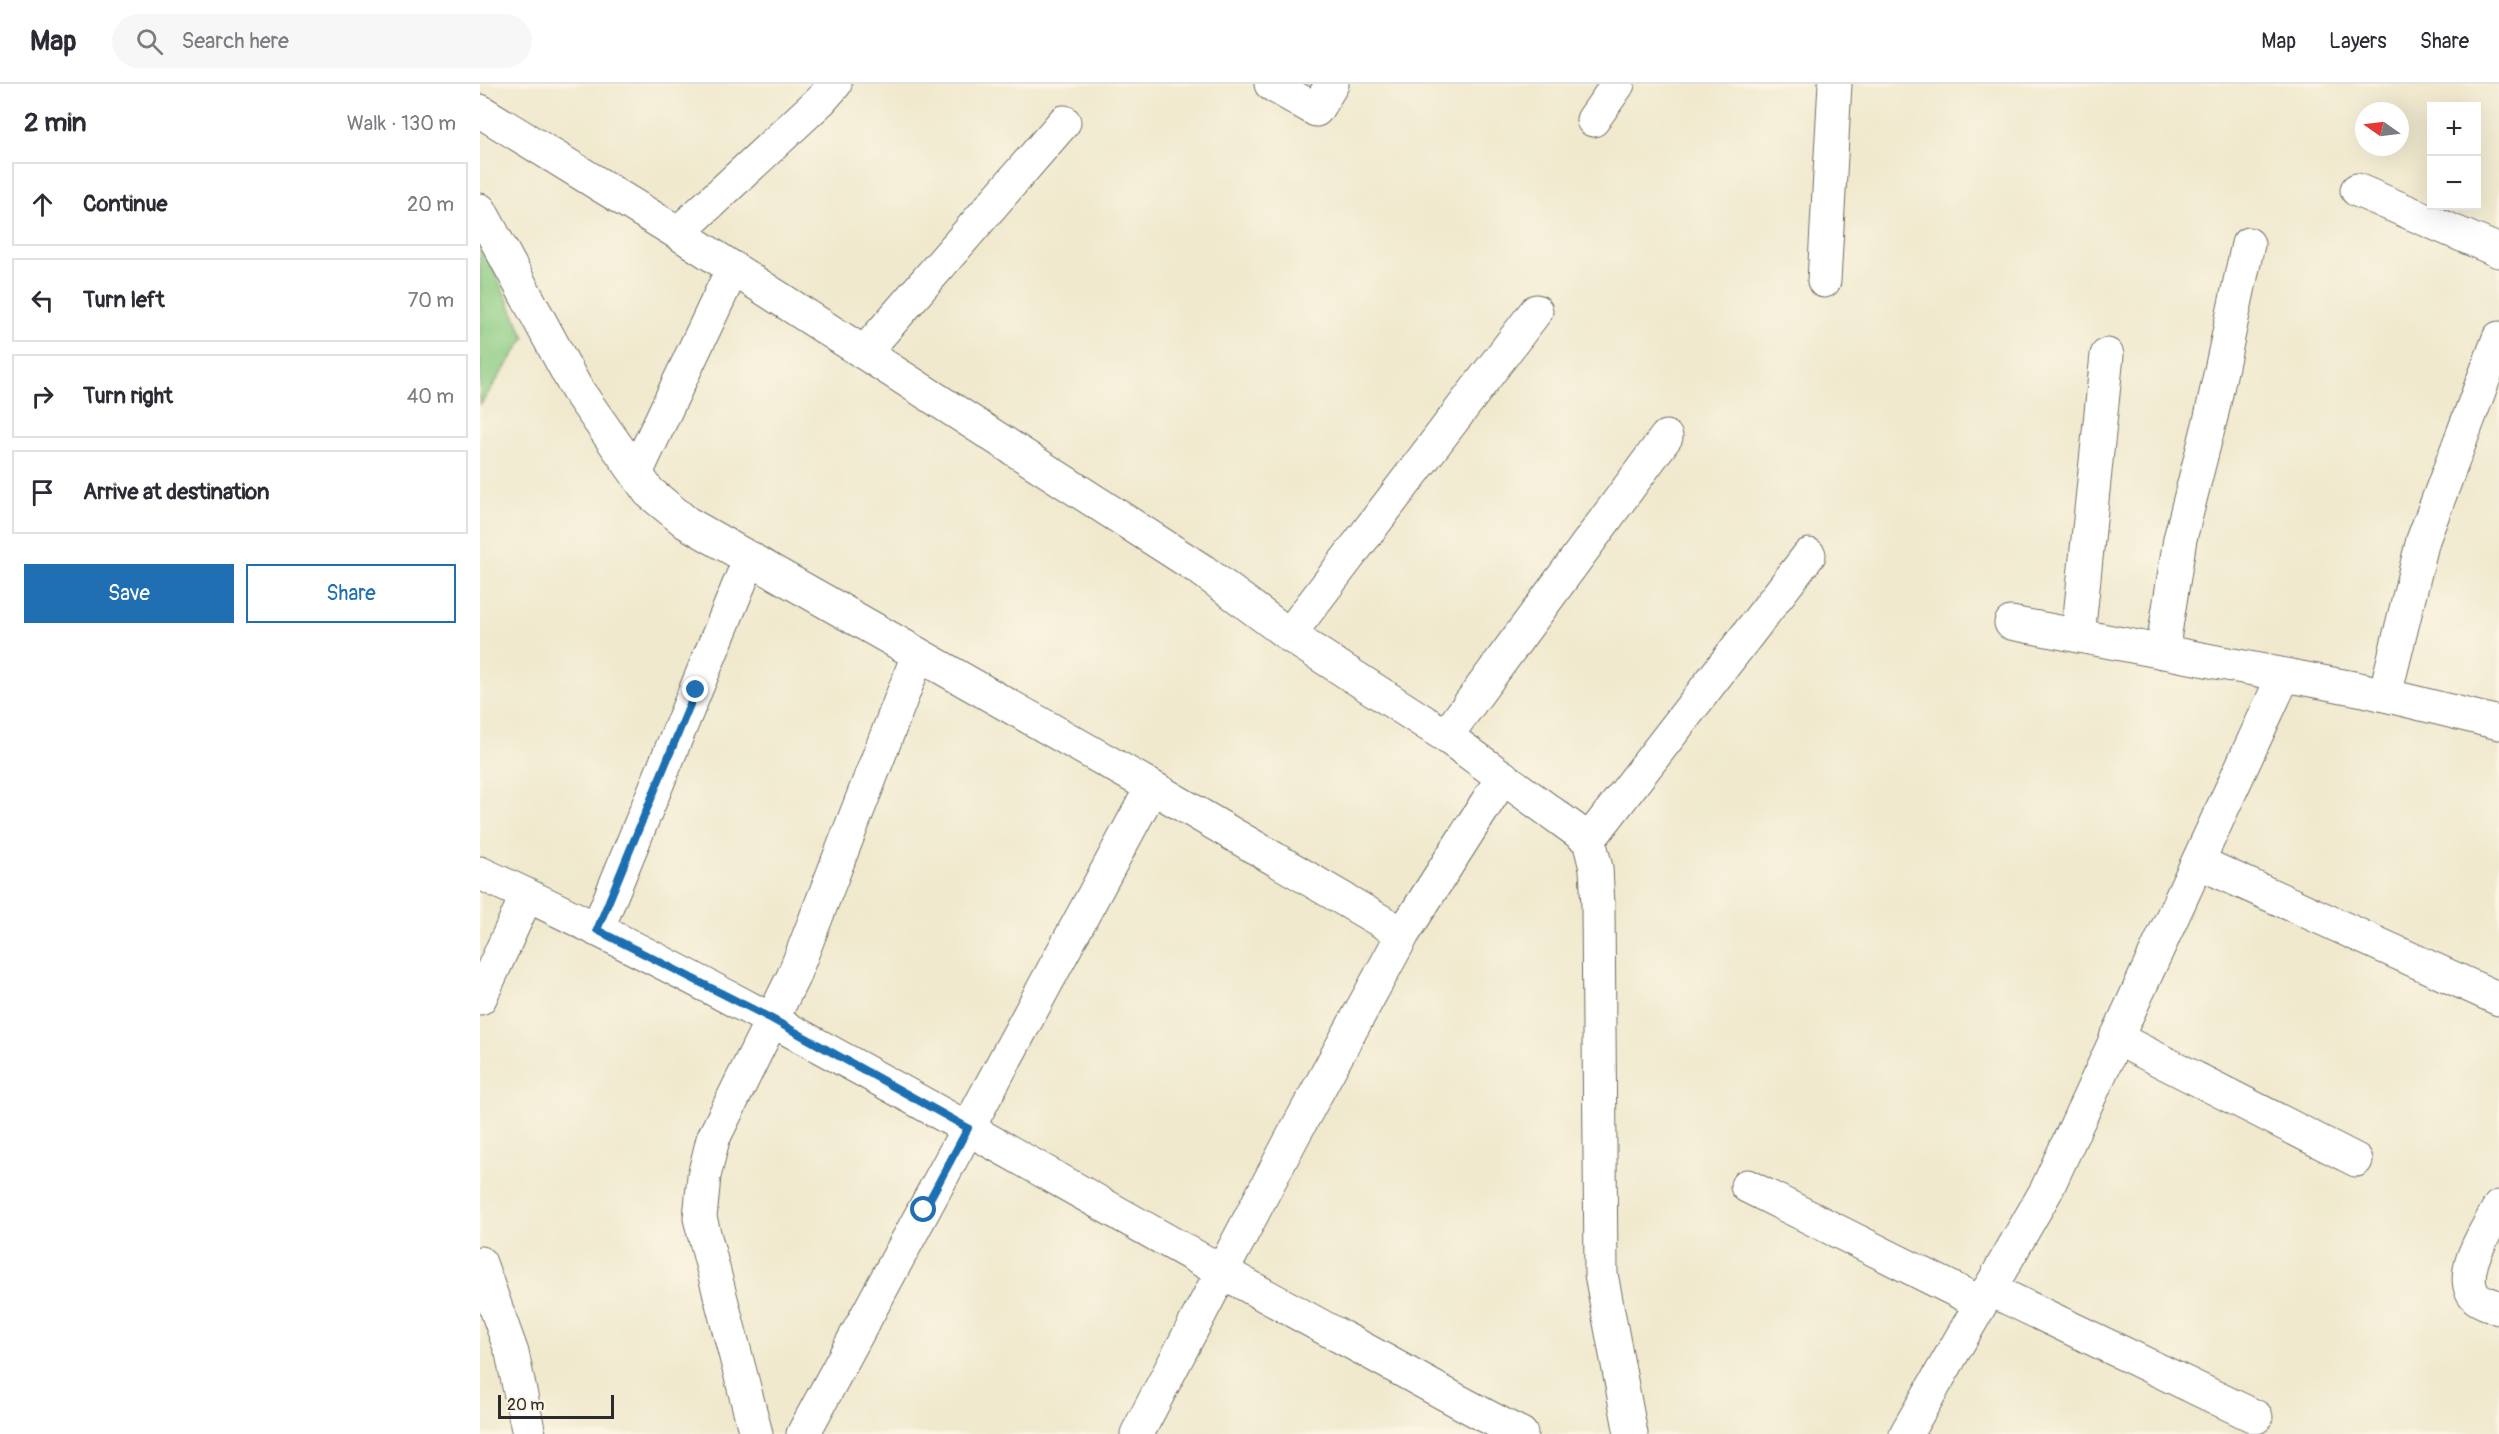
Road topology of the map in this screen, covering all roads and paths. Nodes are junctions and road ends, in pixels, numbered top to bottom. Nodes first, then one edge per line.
1 (835, 84) edge
2 (1271, 84) edge
3 (1332, 84) edge
4 (1618, 84) edge
5 (1835, 84) edge
6 (480, 111) edge
7 (1593, 120) dead end
8 (1064, 122) dead end
9 (2357, 190) dead end
10 (480, 210) edge
11 (678, 233) junction
12 (2248, 244) dead end
13 (2499, 251) edge
14 (733, 268) junction
15 (1824, 281) dead end
16 (1536, 311) dead end
17 (2499, 338) edge
18 (864, 353) junction
19 (2108, 355) dead end
20 (1666, 437) dead end
21 (636, 473) junction
22 (1809, 555) dead end
23 (750, 558) junction
24 (2011, 623) dead end
25 (1289, 635) junction
26 (2078, 636) junction
27 (2162, 652) junction
28 (918, 655) junction
29 (2284, 675) junction
30 (2385, 695) junction
31 (2499, 723) edge
32 (1446, 736) junction
33 (1503, 777) junction
34 (1152, 787) junction
35 (1589, 840) junction
36 (2198, 862) junction
37 (480, 873) edge
38 (527, 895) junction
39 (597, 930) junction
40 (1403, 934) junction
41 (480, 998) edge
42 (2499, 999) edge
43 (772, 1019) junction
44 (2116, 1038) junction
45 (968, 1128) junction
46 (2356, 1160) dead end
47 (1747, 1186) dead end
48 (2499, 1207) edge
49 (480, 1263) edge
50 (1222, 1273) junction
51 (1985, 1296) junction
52 (2499, 1308) edge
53 (2256, 1416) dead end
54 (529, 1434) edge
55 (756, 1434) edge
56 (803, 1434) edge
57 (1137, 1434) edge
58 (1521, 1434) edge
59 (1631, 1434) edge
60 (1906, 1434) edge

1 - 11 street
2 - 3 street
4 - 7 street
5 - 15 street
6 - 11 street
8 - 18 street
9 - 13 street
10 - 21 street
11 - 14 street
12 - 27 street
14 - 18 street
14 - 21 street
16 - 25 street
17 - 30 street
18 - 25 street
19 - 26 street
20 - 32 street
21 - 23 street
22 - 35 street
23 - 28 street
23 - 39 street
24 - 26 street
25 - 32 street
26 - 27 street
27 - 29 street
28 - 34 street
28 - 43 street
29 - 30 street
29 - 36 street
30 - 31 street
32 - 33 street
33 - 35 street
33 - 40 street
34 - 40 street
34 - 45 street
35 - 59 street
36 - 42 street
36 - 44 street
37 - 38 street
38 - 39 street
38 - 41 street
39 - 43 street
40 - 50 street
43 - 45 street
43 - 55 street
44 - 46 street
44 - 51 street
45 - 50 street
45 - 56 street
47 - 51 street
48 - 52 street
49 - 54 street
50 - 57 street
50 - 58 street
51 - 53 street
51 - 60 street

